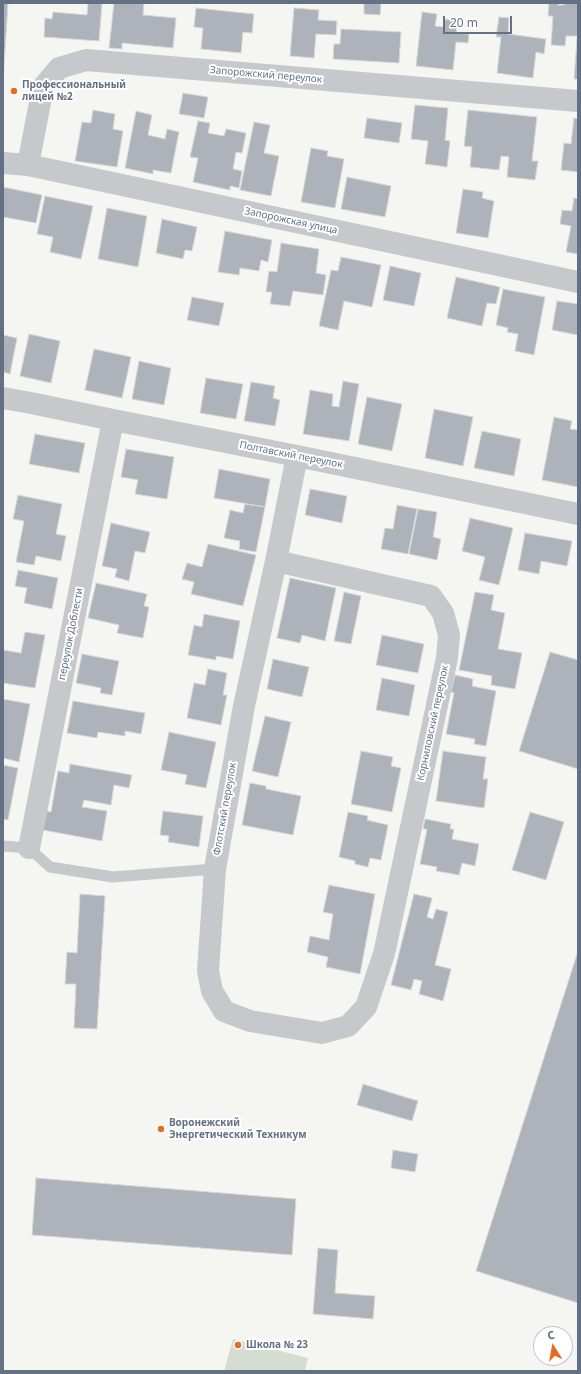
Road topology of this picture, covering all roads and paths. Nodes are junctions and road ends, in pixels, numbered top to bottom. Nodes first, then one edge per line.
1 (578, 101) edge
2 (3, 163) edge
3 (28, 165) junction
4 (578, 282) edge
5 (3, 398) edge
6 (113, 420) junction
7 (297, 456) junction
8 (578, 514) edge
9 (276, 561) junction
10 (3, 846) edge
11 (29, 848) junction
12 (215, 869) junction
13 (366, 1007) joint

1 - 3 street, Запорожский переулок
2 - 3 street, Запорожская улица
3 - 4 street, Запорожская улица
5 - 6 street, Полтавский переулок
6 - 7 street, Полтавский переулок
6 - 11 street, переулок Доблести
7 - 8 street, Полтавский переулок
7 - 9 street, Флотский переулок
9 - 12 street, Флотский переулок
9 - 13 street, Корниловский переулок
10 - 11 lane
11 - 12 lane
12 - 13 street, Флотский переулок

